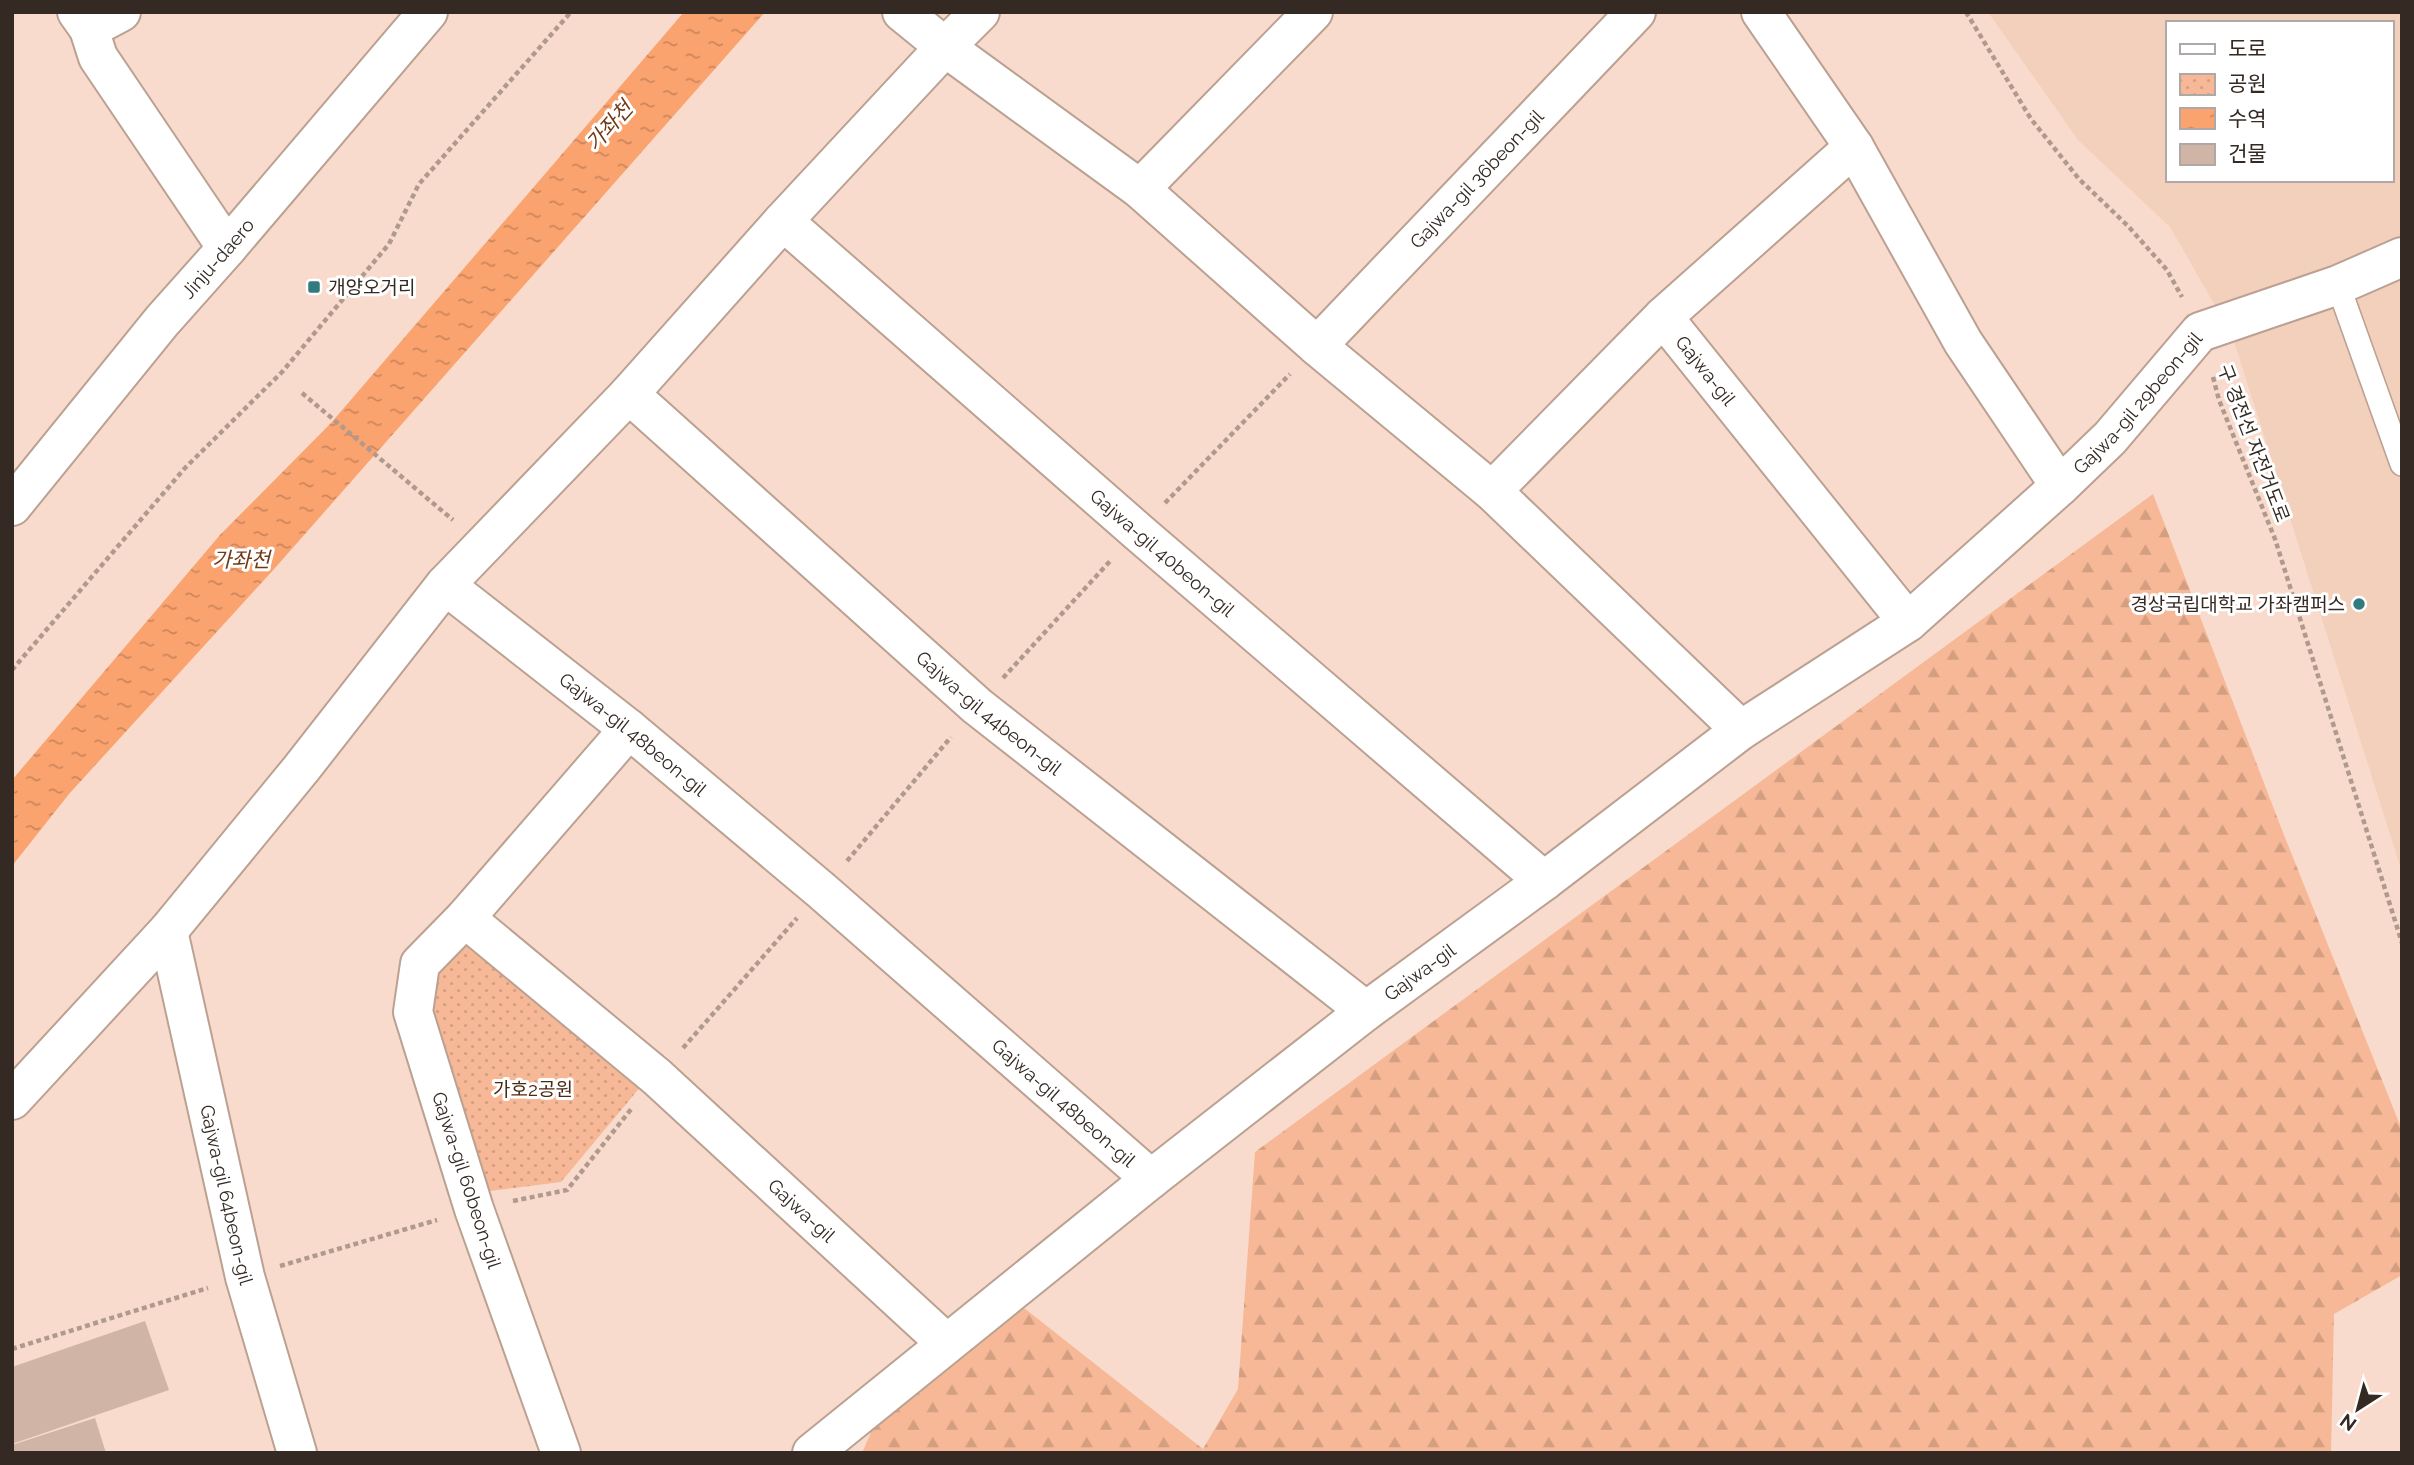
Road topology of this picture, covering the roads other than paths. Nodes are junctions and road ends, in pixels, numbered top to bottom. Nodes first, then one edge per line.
1 (428, 12) edge
2 (902, 12) edge
3 (979, 12) edge
4 (1313, 12) edge
5 (1636, 12) edge
6 (1761, 12) edge
7 (96, 18) edge
8 (945, 47) junction
9 (1854, 147) junction
10 (1140, 189) junction
11 (783, 221) junction
12 (227, 248) junction
13 (2402, 257) edge
14 (2338, 285) junction
15 (1663, 317) junction
16 (1317, 346) junction
17 (629, 394) junction
18 (2402, 464) edge
19 (2060, 486) junction
20 (1492, 492) junction
21 (12, 506) edge
22 (445, 584) junction
23 (1908, 622) junction
24 (629, 729) junction
25 (1741, 730) junction
26 (1544, 881) junction
27 (465, 918) junction
28 (168, 931) junction
29 (1366, 1011) junction
30 (12, 1100) edge
31 (1151, 1179) junction
32 (946, 1343) junction
33 (297, 1453) edge
34 (561, 1453) edge
35 (812, 1453) edge

1 - 12 street, Jinju-daero
2 - 8 street
3 - 8 street
4 - 10 street
5 - 16 street, Gajwa-gil 36beon-gil
6 - 9 street
7 - 12 street
8 - 10 street
8 - 11 street
9 - 15 street, Gajwa-gil
9 - 19 street
10 - 16 street
11 - 17 street
11 - 26 street, Gajwa-gil 40beon-gil
12 - 21 street, Jinju-daero
13 - 14 street, Gajwa-gil 29beon-gil
14 - 18 lane
14 - 19 street, Gajwa-gil 29beon-gil
15 - 20 street
15 - 23 street, Gajwa-gil
16 - 20 street
17 - 22 street
17 - 29 street, Gajwa-gil 44beon-gil
19 - 23 street, Gajwa-gil
20 - 25 street
22 - 24 street, Gajwa-gil 48beon-gil
22 - 28 street
23 - 25 street, Gajwa-gil
24 - 27 street, Gajwa-gil 60beon-gil
24 - 31 street, Gajwa-gil 48beon-gil
25 - 26 street, Gajwa-gil
26 - 29 street, Gajwa-gil
27 - 32 street, Gajwa-gil
27 - 34 street, Gajwa-gil 60beon-gil
28 - 30 street
28 - 33 street, Gajwa-gil 64beon-gil
29 - 31 street, Gajwa-gil
31 - 32 street, Gajwa-gil
32 - 35 street, Gajwa-gil

